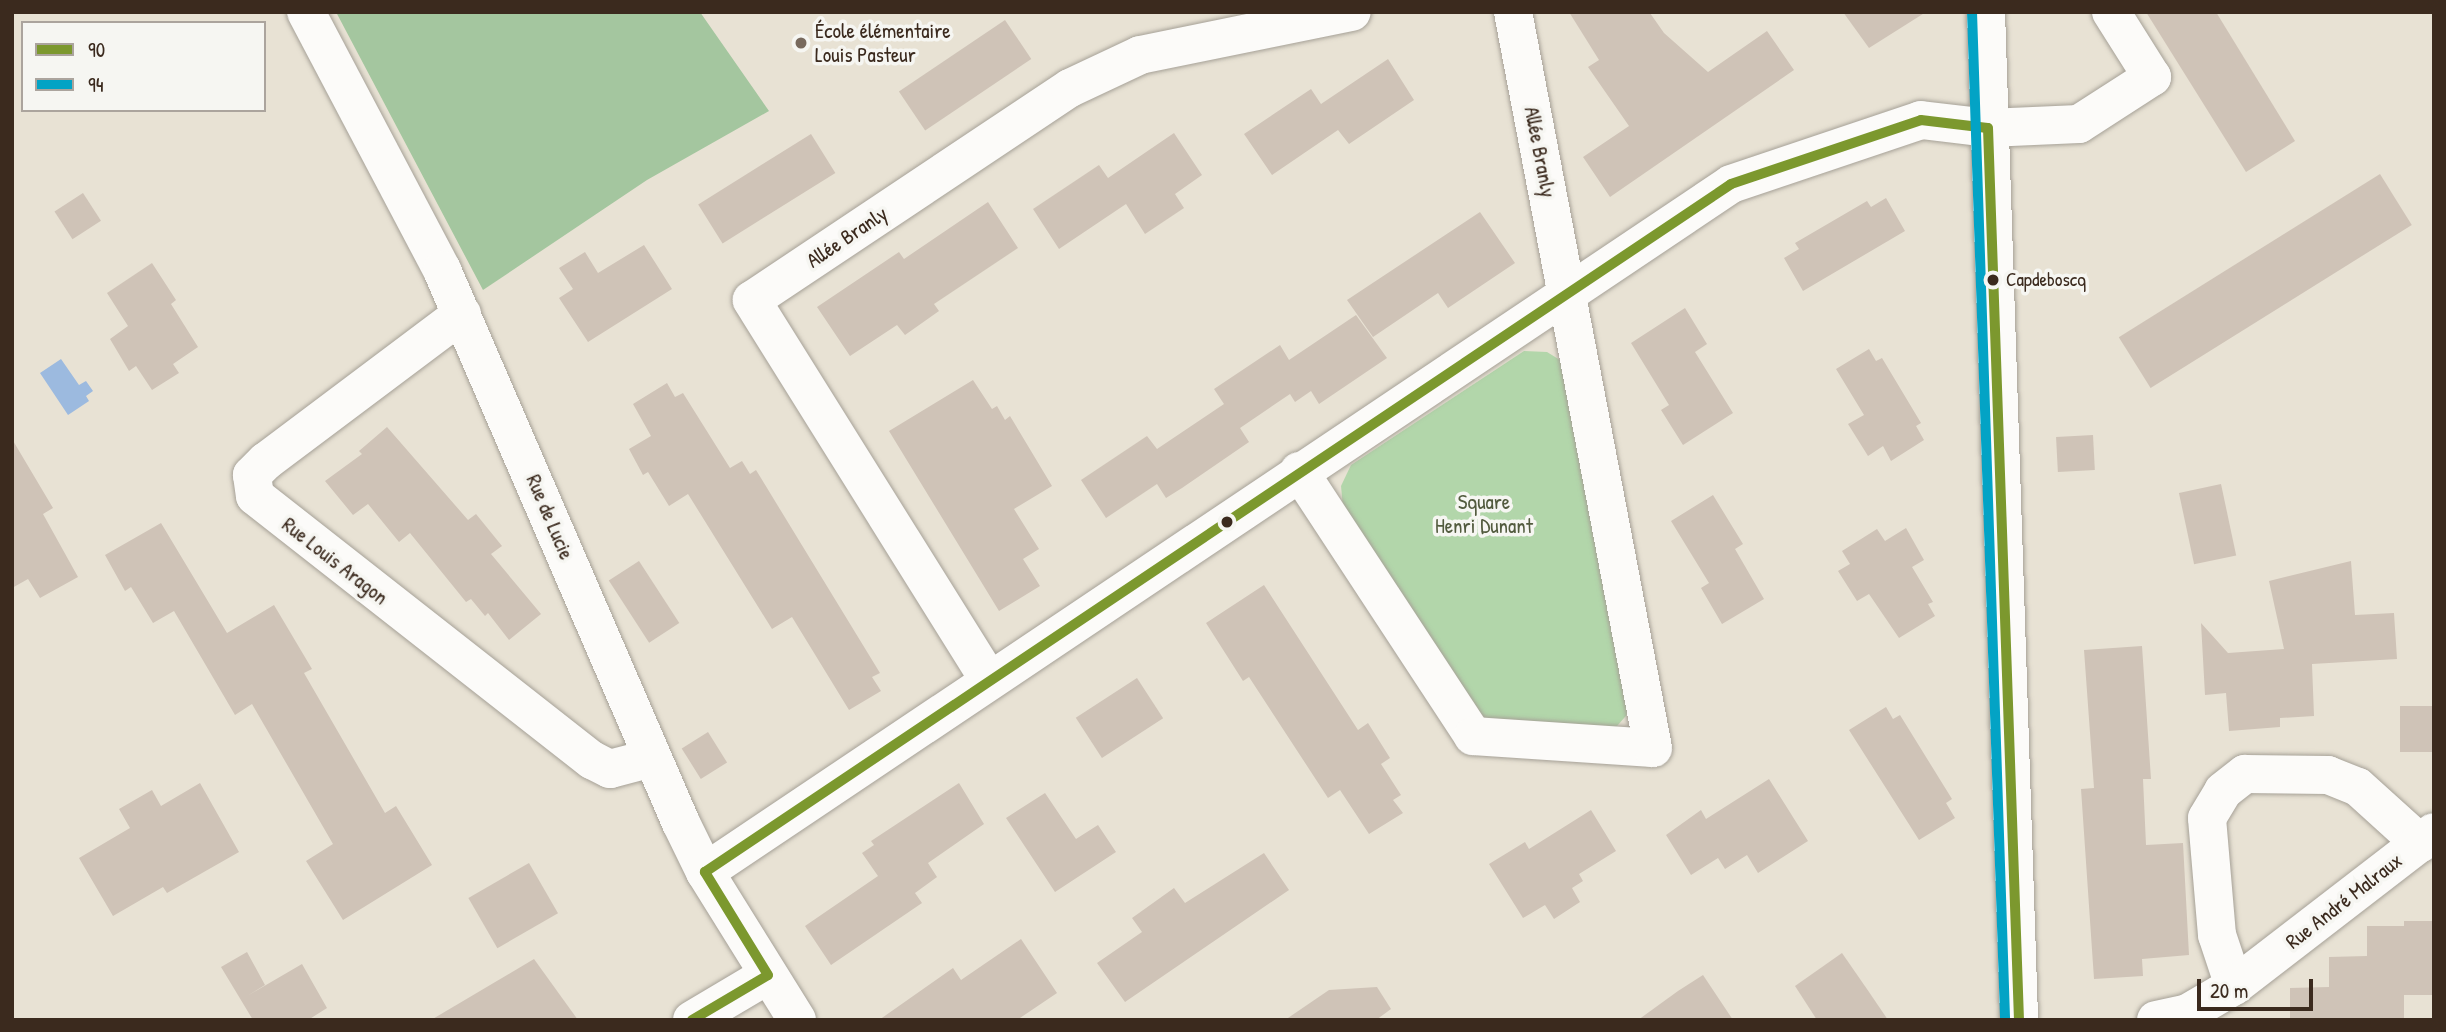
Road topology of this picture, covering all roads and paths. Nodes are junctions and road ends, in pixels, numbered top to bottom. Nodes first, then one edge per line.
1 (306, 12) edge
2 (1352, 12) edge
3 (1513, 12) edge
4 (1986, 12) edge
5 (2111, 12) edge
6 (1988, 128) junction
7 (1568, 291) junction
8 (462, 314) junction
9 (1299, 471) junction
10 (989, 680) junction
11 (652, 758) junction
12 (2427, 838) edge
13 (705, 872) junction
14 (768, 975) junction
15 (2234, 986) junction
16 (692, 1020) edge
17 (796, 1020) edge
18 (2019, 1020) edge
19 (2156, 1020) edge

1 - 8 street, Rue de Lucie
2 - 10 street, Allée Branly
3 - 7 street, Allée Branly
4 - 6 street
5 - 6 street
6 - 7 street
6 - 18 street
7 - 9 street
7 - 9 street
8 - 11 street, Rue de Lucie
8 - 11 street, Rue Louis Aragon
9 - 10 street
10 - 13 street
11 - 13 street, Rue de Lucie
12 - 15 street, Rue André Malraux
12 - 15 street, Rue André Malraux
13 - 14 street, Rue de Lucie
14 - 16 street
14 - 17 street, Rue de Lucie
15 - 19 street, Rue André Malraux

